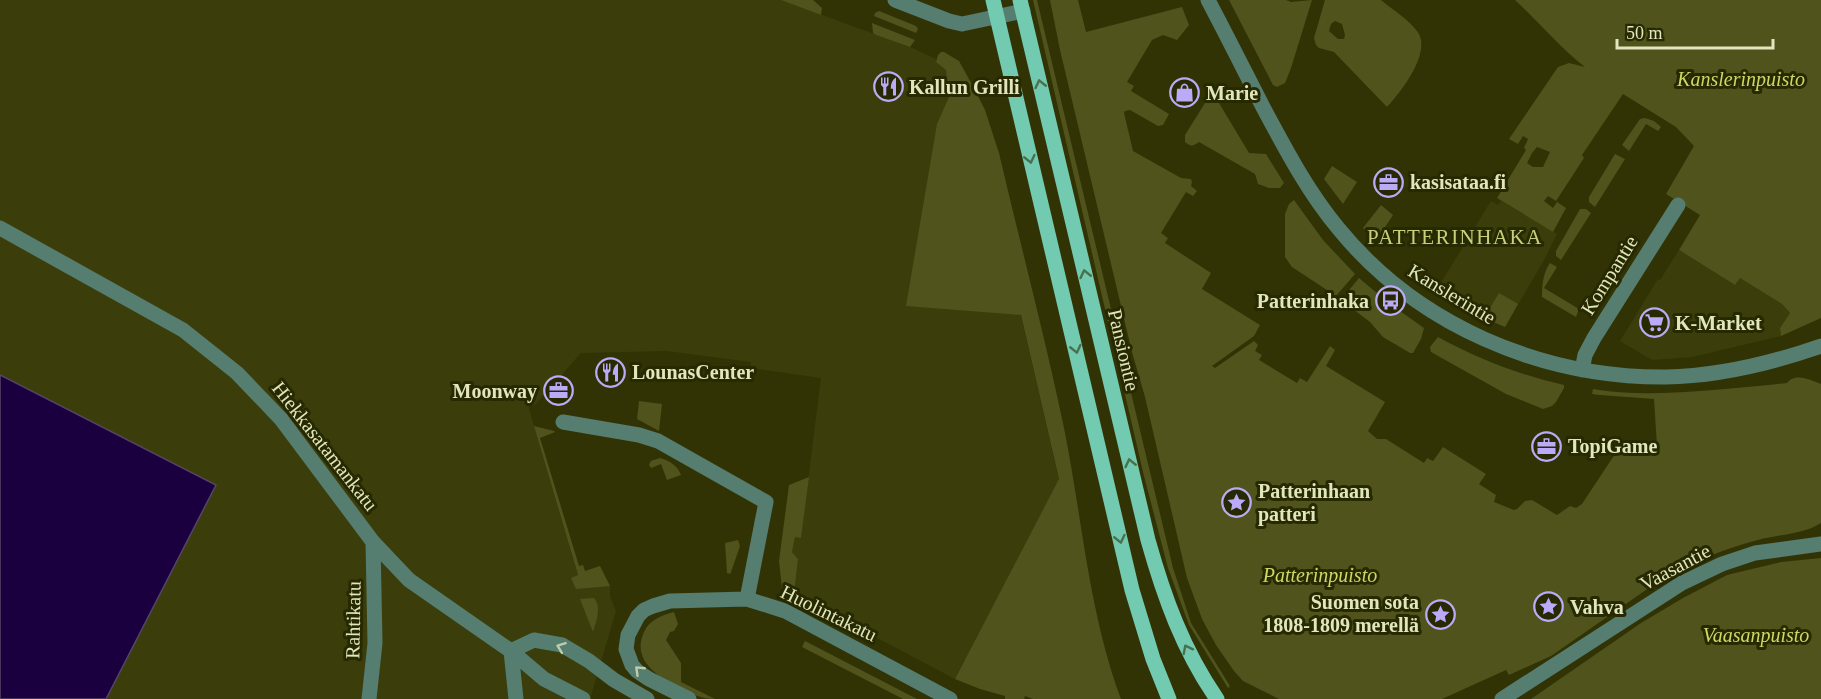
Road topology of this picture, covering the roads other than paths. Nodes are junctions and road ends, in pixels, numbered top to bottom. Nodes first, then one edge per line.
1 (895, 0) edge
2 (993, 0) edge
3 (1208, 0) edge
4 (1021, 5) edge
5 (997, 16) junction
6 (1678, 205) dead end
7 (0, 228) edge
8 (1821, 346) edge
9 (1582, 370) junction
10 (563, 423) dead end
11 (373, 542) junction
12 (1821, 544) edge
13 (747, 599) junction
14 (511, 651) junction
15 (369, 699) edge
16 (516, 699) edge
17 (583, 699) edge
18 (646, 699) edge
19 (689, 699) edge
20 (950, 699) edge
21 (1169, 699) edge
22 (1217, 699) edge
23 (1502, 699) edge

1 - 5 street
2 - 5 main road
3 - 9 street, Kanslerintie
4 - 5 street
22 -> 4 main road, Pansiontie
5 -> 21 main road
6 - 9 street, Kompantie
7 - 11 street, Hiekkasatamankatu
8 - 9 street, Kanslerintie
10 - 13 street
11 - 14 street, Hiekkasatamankatu
11 - 15 street, Rahtikatu
12 - 23 street, Vaasantie
19 -> 13 street
13 - 20 street, Huolintakatu
14 - 16 street
14 - 17 street, Hiekkasatamankatu
18 -> 14 street

